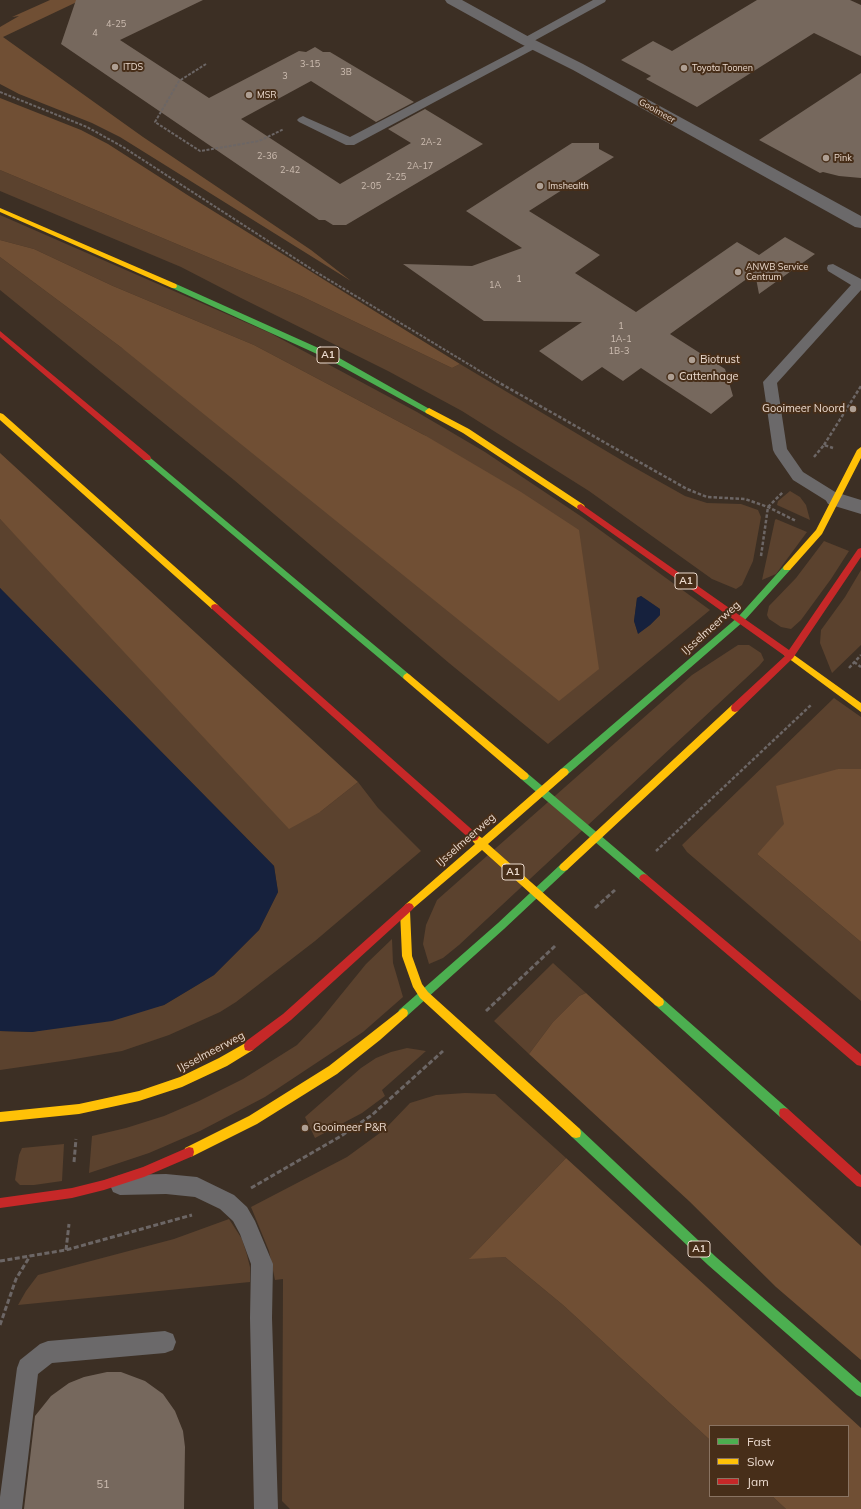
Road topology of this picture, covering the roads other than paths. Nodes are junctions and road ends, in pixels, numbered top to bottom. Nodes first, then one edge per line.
1 (452, 0) edge
2 (601, 0) edge
3 (530, 43) junction
4 (303, 120) road end
5 (0, 210) edge
6 (861, 223) edge
7 (833, 268) dead end
8 (0, 333) edge
9 (0, 416) edge
10 (861, 450) edge
11 (835, 499) junction
12 (861, 507) edge
13 (861, 551) edge
14 (740, 619) junction
15 (790, 656) junction
16 (861, 708) edge
17 (405, 911) junction
18 (424, 995) junction
19 (861, 1061) edge
20 (0, 1117) edge
21 (861, 1182) edge
22 (104, 1185) junction
23 (0, 1203) edge
24 (165, 1342) dead end
25 (861, 1391) edge
26 (10, 1509) edge
27 (266, 1509) edge

1 - 3 street, Gooimeer
2 - 3 lane
3 - 4 lane
3 - 6 street, Gooimeer
5 - 14 main road, A1
7 - 11 lane
8 - 19 main road
9 - 21 main road, A1
10 - 11 main road, IJsselmeerweg
11 - 12 street
11 - 14 main road, IJsselmeerweg
13 - 15 main road
14 - 15 main road, A1
14 - 17 main road, IJsselmeerweg
15 - 16 main road, A1
15 - 18 main road
17 - 18 main road, A1
17 - 20 main road, IJsselmeerweg
18 - 22 main road
18 - 25 main road, A1
22 - 23 main road
22 - 27 lane
24 - 26 lane

